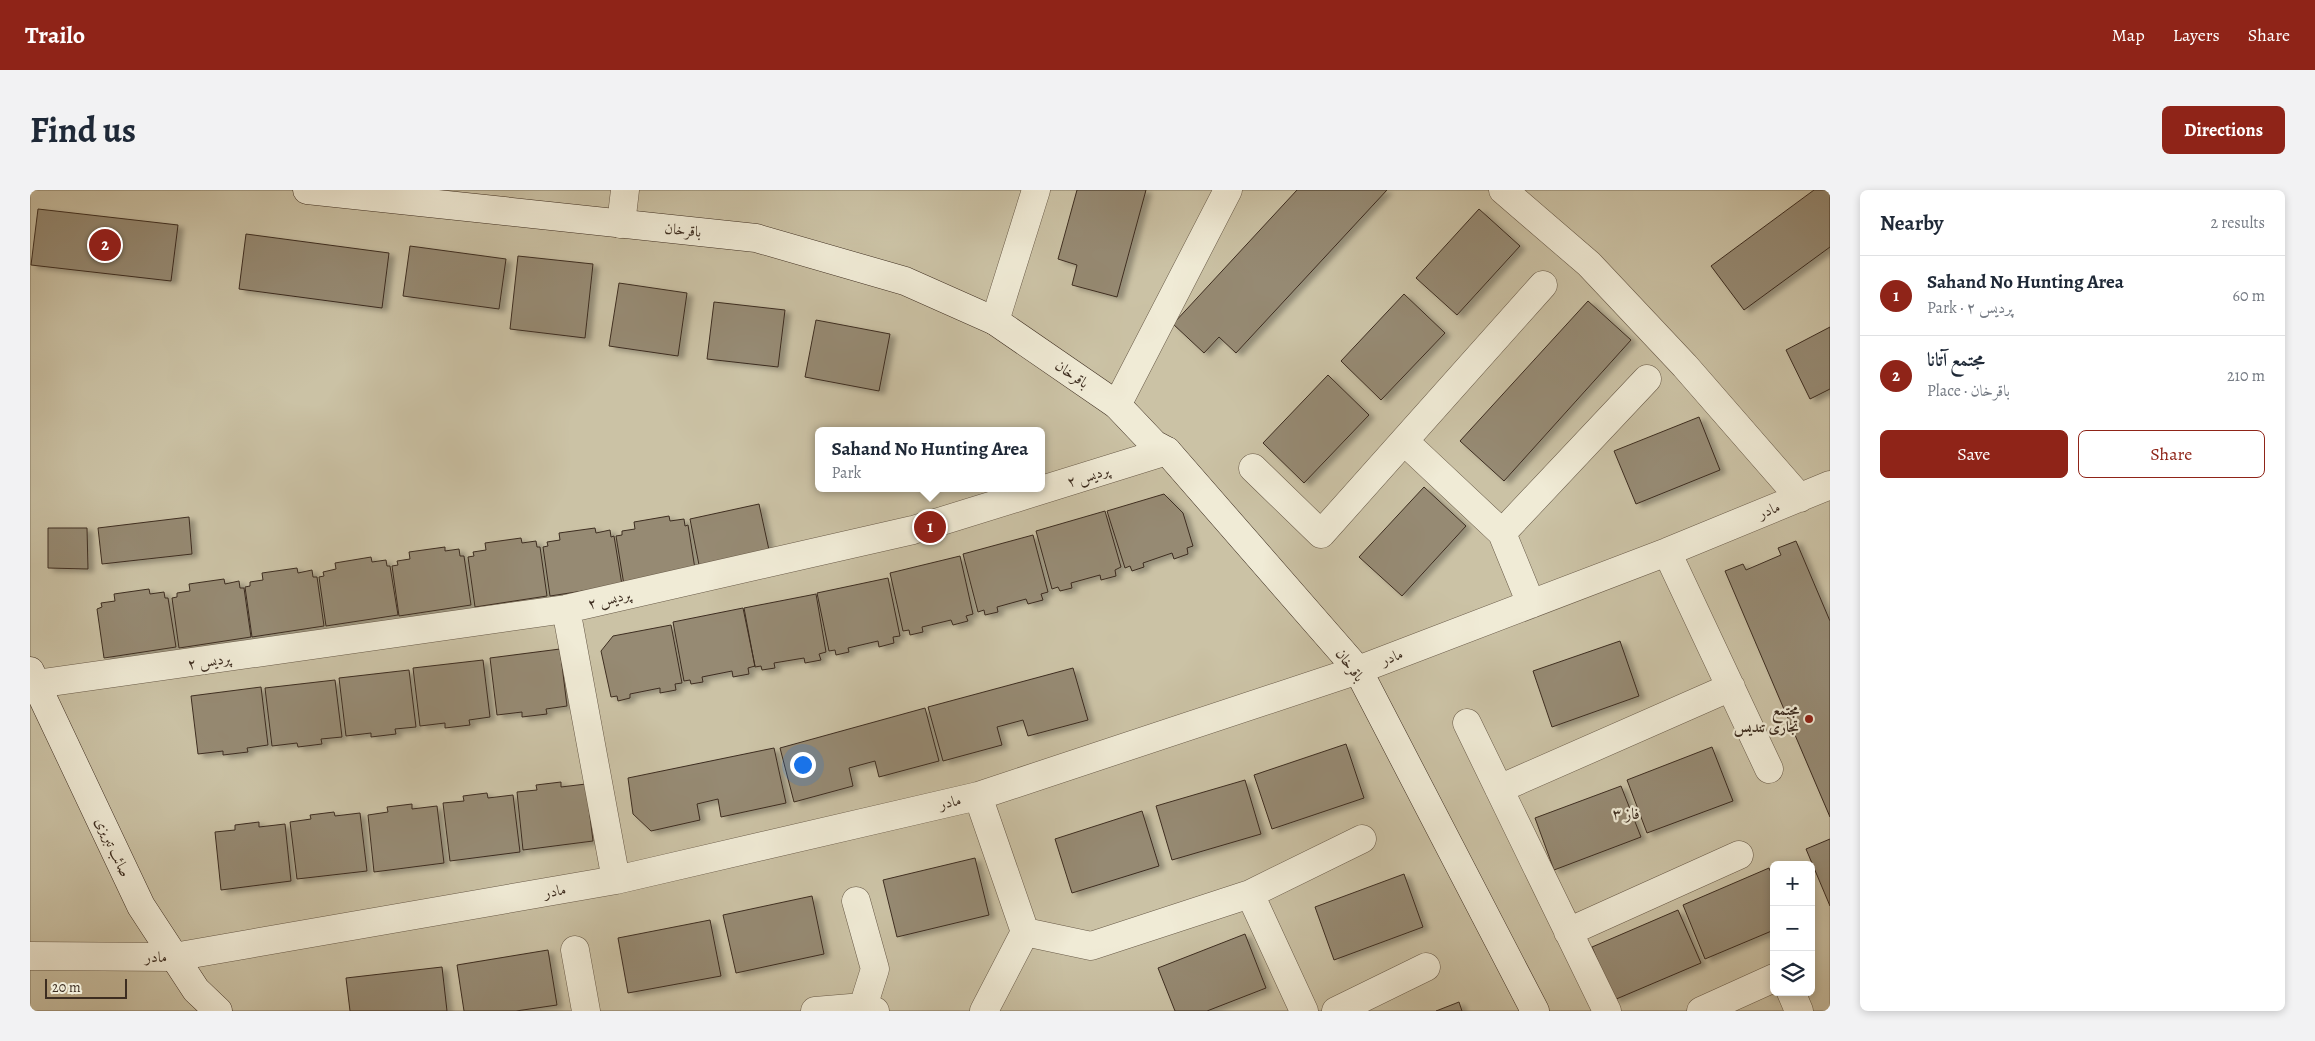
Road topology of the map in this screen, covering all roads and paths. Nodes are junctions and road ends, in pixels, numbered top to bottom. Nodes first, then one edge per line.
1 (307, 190) edge
2 (625, 190) edge
3 (1036, 190) edge
4 (1228, 190) edge
5 (1503, 190) edge
6 (621, 224) junction
7 (1543, 285) dead end
8 (995, 321) junction
9 (1647, 379) dead end
10 (1117, 405) junction
11 (1404, 441) junction
12 (1167, 451) junction
13 (1253, 468) dead end
14 (1830, 485) edge
15 (1045, 489) edge
16 (1035, 492) edge
17 (1800, 498) junction
18 (1502, 533) junction
19 (1666, 552) junction
20 (1532, 604) junction
21 (566, 609) junction
22 (1358, 670) junction
23 (32, 680) edge
24 (1731, 687) junction
25 (1467, 724) dead end
26 (1769, 769) dead end
27 (1498, 789) junction
28 (978, 796) junction
29 (1362, 839) dead end
30 (1739, 855) dead end
31 (616, 880) junction
32 (1250, 894) junction
33 (856, 901) dead end
34 (1025, 932) junction
35 (1568, 932) junction
36 (575, 950) dead end
37 (30, 956) edge
38 (174, 957) junction
39 (1426, 967) dead end
40 (1770, 980) edge
41 (1793, 996) edge
42 (199, 1000) edge
43 (869, 1009) edge
44 (218, 1011) edge
45 (586, 1011) edge
46 (815, 1011) edge
47 (984, 1011) edge
48 (1304, 1011) edge
49 (1336, 1011) edge
50 (1535, 1011) edge
51 (1607, 1011) edge
52 (1701, 1011) edge
53 (1799, 1011) edge

1 - 6 street, باقرخان
2 - 6 street
3 - 8 street
4 - 10 street
5 - 17 street
6 - 8 street, باقرخان
7 - 11 street
8 - 10 street, باقرخان
9 - 18 street
10 - 12 street, باقرخان
11 - 13 street
11 - 18 street
12 - 15 street, پردیس ۲
12 - 22 street, باقرخان
14 - 17 street, مادر
16 - 21 street, پردیس ۲
17 - 19 street, مادر
18 - 20 street
19 - 20 street, مادر
19 - 24 street
20 - 22 street, مادر
21 - 23 street, پردیس ۲
21 - 31 street
22 - 28 street, مادر
22 - 50 street, باقرخان
23 - 38 street, صائب تبریزی
24 - 26 street
24 - 27 street
25 - 27 street
27 - 35 street
28 - 31 street, مادر
28 - 34 street
29 - 32 street
30 - 35 street
31 - 38 street, مادر
32 - 34 street
32 - 48 street
33 - 43 street
34 - 47 street
35 - 51 street
36 - 45 street
37 - 38 street, مادر
38 - 42 street, صائب تبریزی
39 - 49 street
40 - 52 street
41 - 53 street
42 - 44 street, صائب تبریزی
43 - 46 street

